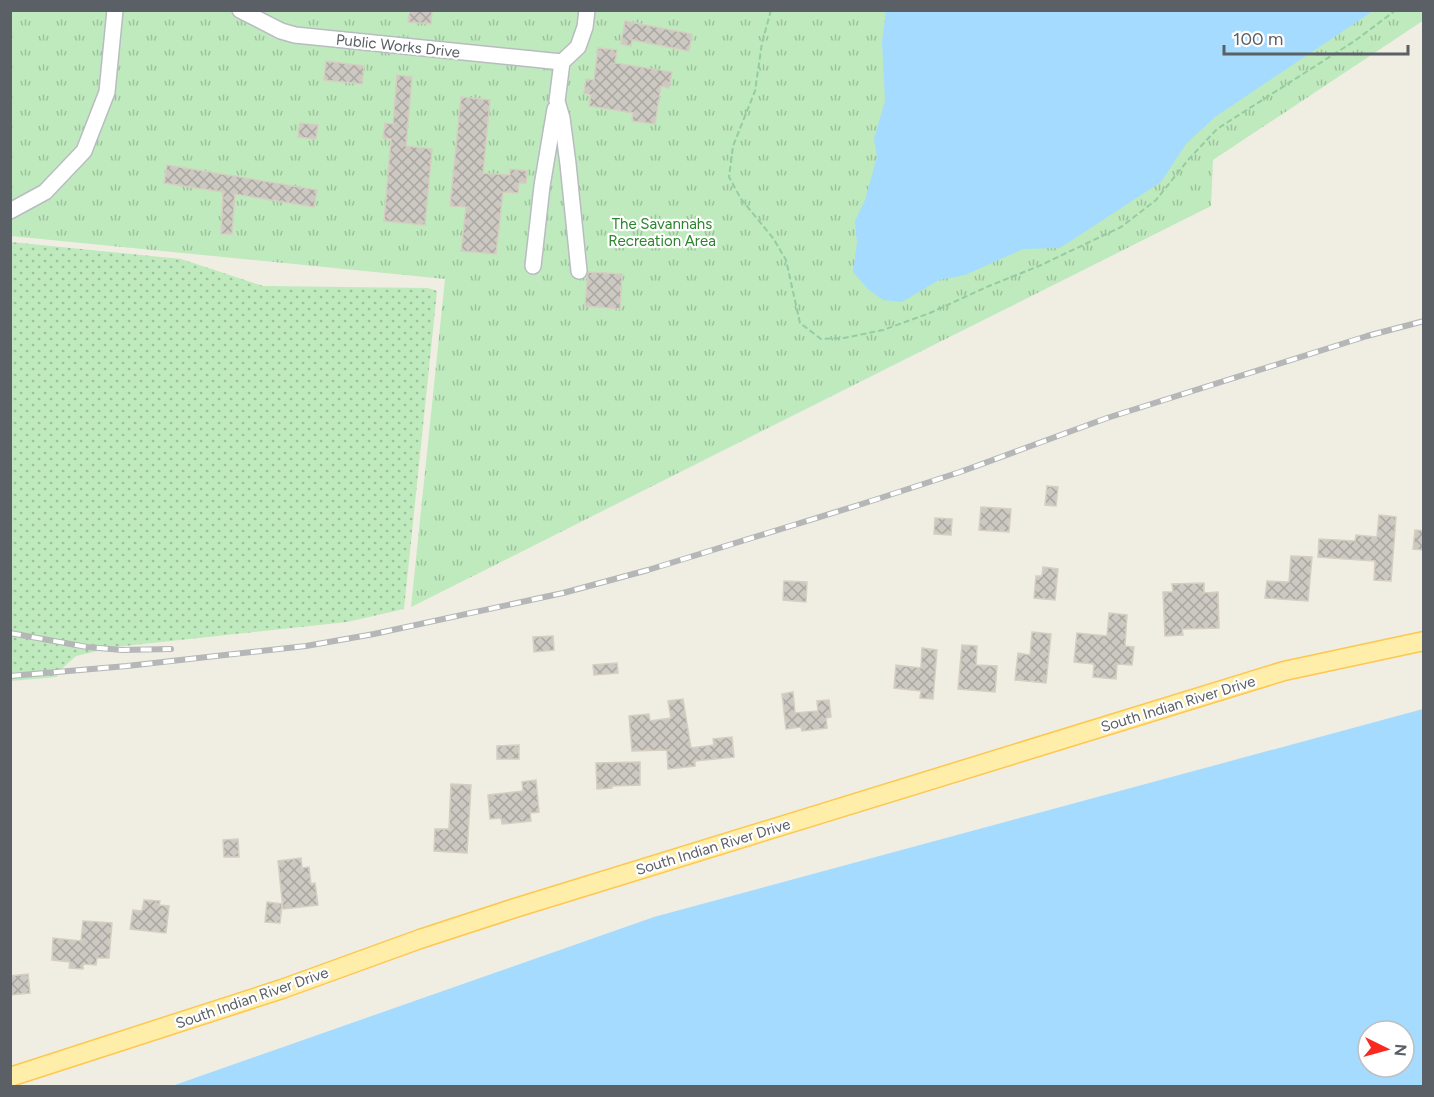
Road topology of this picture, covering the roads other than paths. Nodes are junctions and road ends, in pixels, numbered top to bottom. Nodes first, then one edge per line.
1 (116, 10) edge
2 (240, 10) edge
3 (587, 10) edge
4 (562, 62) junction
5 (557, 101) junction
6 (10, 211) edge
7 (533, 266) dead end
8 (579, 271) dead end
9 (1424, 641) edge
10 (10, 1077) edge

1 - 6 street
2 - 4 street, Public Works Drive
3 - 4 street
4 - 5 street
5 - 7 street
5 - 8 street
9 - 10 main road, South Indian River Drive

